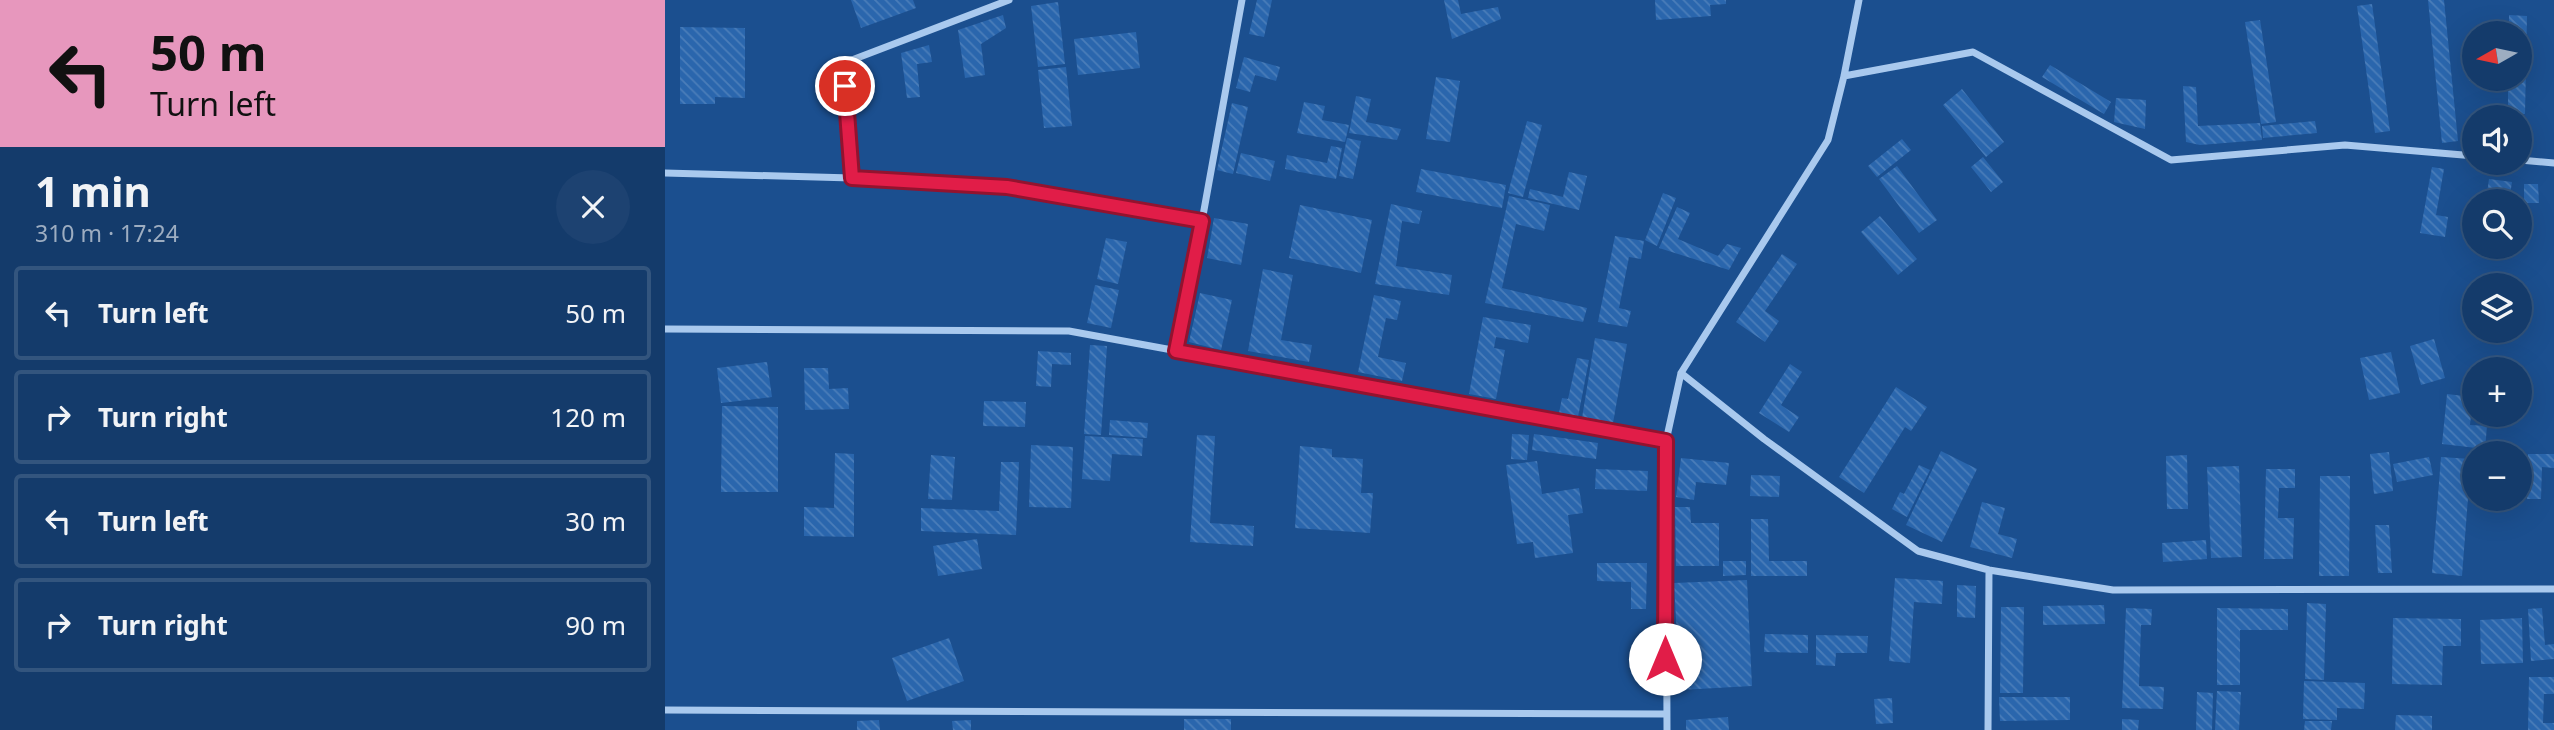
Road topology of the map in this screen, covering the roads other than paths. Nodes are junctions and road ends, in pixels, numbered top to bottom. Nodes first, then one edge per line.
1 (1009, 0) edge
2 (1242, 0) edge
3 (1859, 0) edge
4 (1845, 76) junction
5 (2462, 155) edge
6 (2532, 161) edge
7 (2554, 163) edge
8 (665, 173) edge
9 (852, 178) junction
10 (1202, 221) junction
11 (665, 329) edge
12 (1176, 351) junction
13 (1681, 373) junction
14 (1666, 441) junction
15 (1989, 570) junction
16 (2554, 589) edge
17 (665, 710) edge
18 (1665, 714) junction
19 (1667, 730) edge
20 (1988, 730) edge

1 - 9 street
2 - 10 street
3 - 4 street
4 - 5 street
4 - 13 street
6 - 7 street
8 - 9 street
9 - 10 street
10 - 12 street
11 - 12 street
12 - 14 street
13 - 14 street
13 - 15 street
14 - 18 street
15 - 16 street
15 - 20 street
17 - 18 street
18 - 19 street

